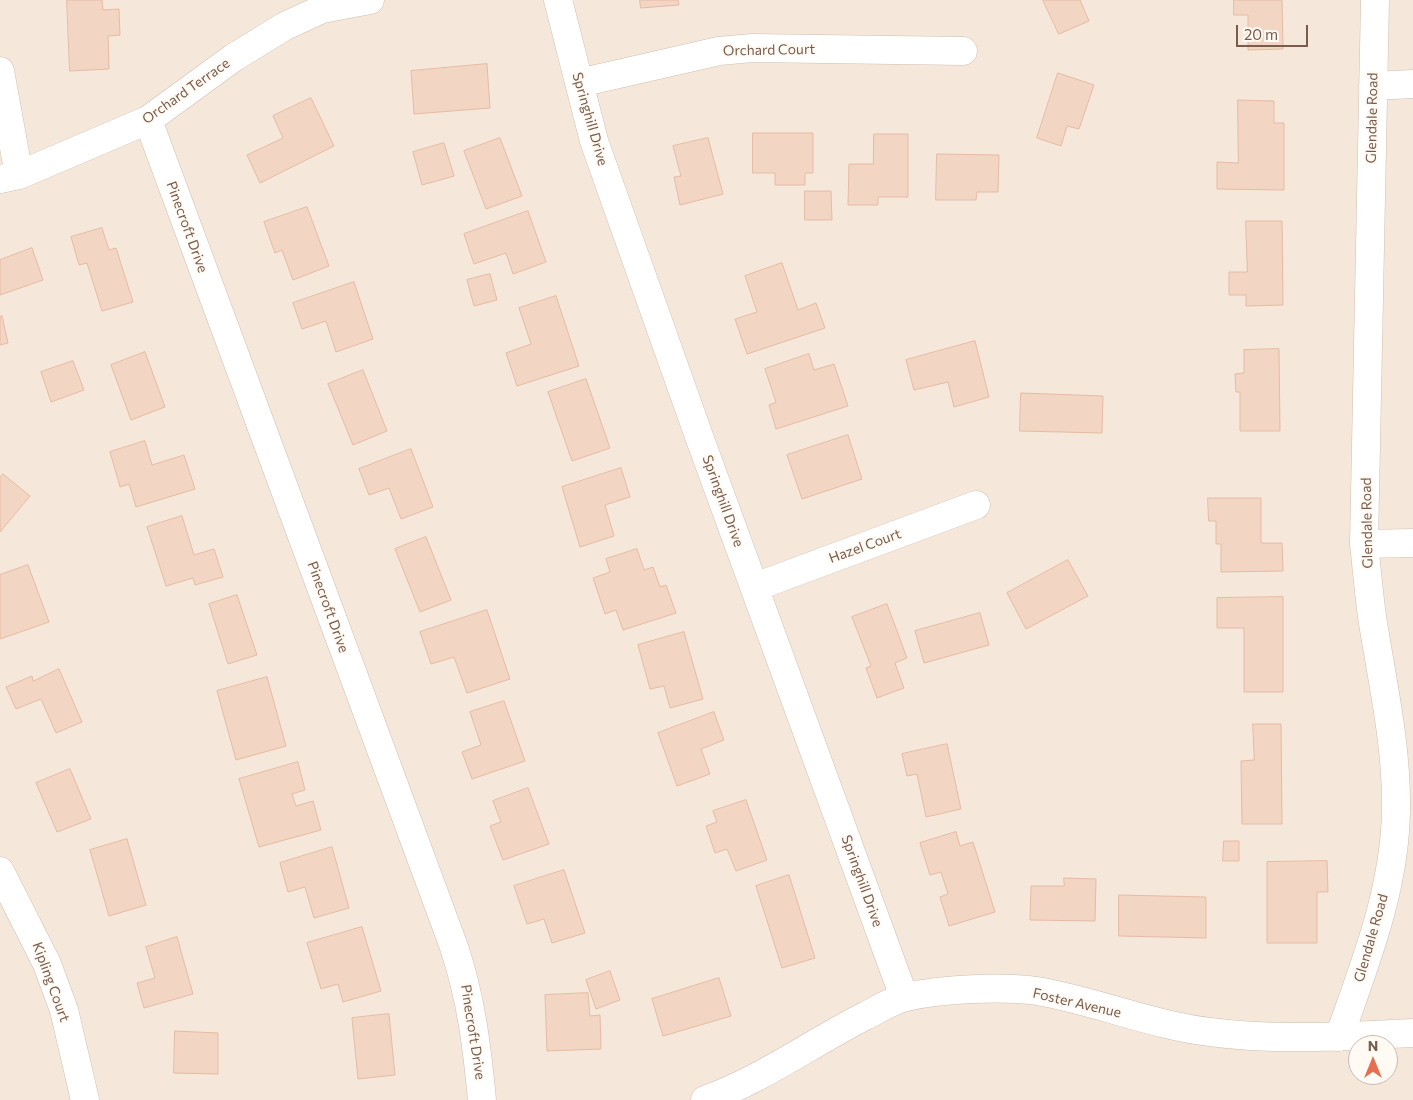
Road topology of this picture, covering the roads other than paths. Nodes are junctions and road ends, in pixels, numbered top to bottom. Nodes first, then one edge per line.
1 (370, 0) edge
2 (558, 0) edge
3 (1375, 0) edge
4 (963, 51) dead end
5 (0, 71) edge
6 (579, 83) junction
7 (1413, 84) edge
8 (1373, 86) junction
9 (148, 120) junction
10 (10, 177) edge
11 (976, 505) dead end
12 (1413, 543) edge
13 (1364, 544) junction
14 (755, 587) junction
15 (0, 871) edge
16 (904, 997) junction
17 (1413, 1034) edge
18 (1339, 1037) junction
19 (85, 1100) edge
20 (482, 1100) edge
21 (705, 1100) edge

1 - 9 street, Orchard Terrace
2 - 6 street, Springhill Drive
3 - 8 street, Glendale Road
4 - 6 street, Orchard Court
5 - 10 street
6 - 14 street, Springhill Drive
7 - 8 street
8 - 13 street, Glendale Road
9 - 10 street, Orchard Terrace
9 - 20 street, Pinecroft Drive
11 - 14 street, Hazel Court
12 - 13 street
13 - 18 street, Glendale Road
14 - 16 street, Springhill Drive
15 - 19 street, Kipling Court
16 - 18 street, Foster Avenue
16 - 21 street, Foster Avenue
17 - 18 street, Foster Avenue

